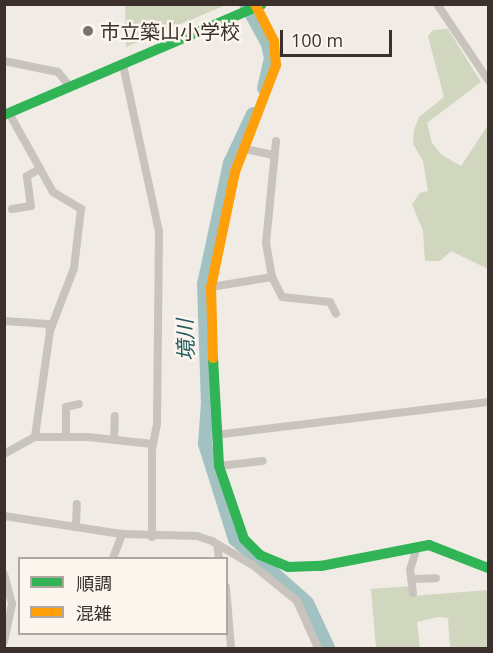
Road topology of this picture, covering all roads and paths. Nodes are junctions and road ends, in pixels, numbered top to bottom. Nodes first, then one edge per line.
1 (437, 4) edge
2 (254, 7) edge
3 (4, 61) edge
4 (123, 65) junction
5 (489, 80) edge
6 (70, 87) junction
7 (7, 114) edge
8 (276, 141) dead end
9 (245, 149) junction
10 (274, 155) junction
11 (38, 170) junction
12 (12, 208) dead end
13 (272, 277) junction
14 (211, 287) junction
15 (336, 314) dead end
16 (4, 321) edge
17 (50, 331) junction
18 (489, 402) edge
19 (79, 404) dead end
20 (115, 416) dead end
21 (215, 435) junction
22 (35, 437) junction
23 (66, 437) junction
24 (114, 440) junction
25 (153, 444) junction
26 (4, 454) edge
27 (263, 461) dead end
28 (219, 466) junction
29 (77, 504) dead end
30 (4, 516) edge
31 (76, 527) junction
32 (122, 534) junction
33 (152, 537) junction
34 (217, 544) junction
35 (417, 547) junction
36 (113, 557) edge
37 (219, 557) edge
38 (256, 562) junction
39 (489, 568) edge
40 (4, 574) edge
41 (436, 578) dead end
42 (411, 579) junction
43 (413, 593) dead end
44 (228, 611) edge
45 (4, 641) edge
46 (231, 648) edge
47 (318, 648) edge

1 - 5 street
2 - 4 street
2 - 9 street
3 - 6 street
4 - 6 street
4 - 25 street
6 - 7 street
7 - 11 street
8 - 10 street
9 - 10 street
9 - 14 street
10 - 13 street
11 - 12 street
11 - 17 street
13 - 14 street
13 - 15 street
14 - 21 street
16 - 17 street
17 - 22 street
18 - 21 street
19 - 23 street
20 - 24 street
21 - 28 street
22 - 23 street
22 - 26 street
23 - 24 street
24 - 25 street
25 - 33 street
27 - 28 street
28 - 38 street
29 - 31 street
30 - 31 street
31 - 32 street
32 - 33 street
32 - 36 street
33 - 34 street
34 - 37 street
34 - 38 street
35 - 38 street
35 - 39 street
35 - 42 street
38 - 47 street
40 - 45 street
41 - 42 street
42 - 43 street
44 - 46 street

